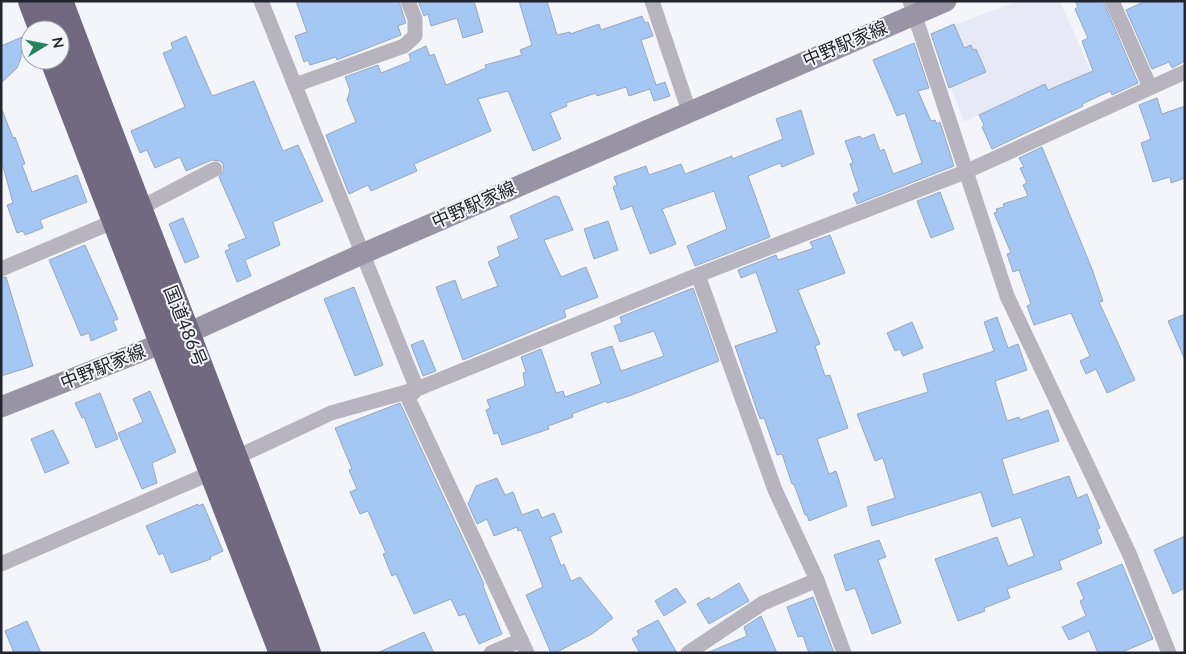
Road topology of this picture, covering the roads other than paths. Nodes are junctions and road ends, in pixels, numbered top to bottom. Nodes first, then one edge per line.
1 (32, 1) edge
2 (59, 1) edge
3 (261, 1) edge
4 (408, 1) edge
5 (652, 1) edge
6 (946, 1) edge
7 (1112, 1) edge
8 (913, 8) edge
9 (39, 20) edge
10 (59, 70) edge
11 (1185, 72) edge
12 (295, 86) junction
13 (1150, 87) junction
14 (690, 111) junction
15 (215, 169) dead end
16 (965, 172) junction
17 (126, 216) junction
18 (362, 254) junction
19 (1, 269) edge
20 (698, 275) junction
21 (188, 333) junction
22 (162, 343) junction
23 (417, 389) junction
24 (1, 407) edge
25 (224, 465) junction
26 (1, 564) edge
27 (817, 580) junction
28 (524, 647) edge
29 (282, 653) edge
30 (307, 653) edge
31 (491, 653) edge
32 (688, 653) edge
33 (844, 653) edge
34 (1169, 653) edge

1 - 9 highway
2 - 17 highway, 国道486号
3 - 12 street
4 - 12 street
5 - 14 street
6 - 8 main road, 中野駅家線
7 - 13 street
8 - 14 main road, 中野駅家線
8 - 16 street
10 - 17 highway, 国道486号
11 - 13 street
12 - 18 street
13 - 16 street
14 - 18 main road, 中野駅家線
15 - 17 street
16 - 20 street
16 - 34 street
17 - 19 street
17 - 21 highway, 国道486号
17 - 22 highway, 国道486号
18 - 21 main road, 中野駅家線
18 - 23 street
20 - 23 street
20 - 27 street
21 - 22 main road, 中野駅家線
21 - 25 highway, 国道486号
22 - 24 main road, 中野駅家線
22 - 25 highway, 国道486号
23 - 25 street
23 - 28 street
25 - 26 street
25 - 29 highway, 国道486号
25 - 30 highway, 国道486号
27 - 32 street
27 - 33 street
28 - 31 street

